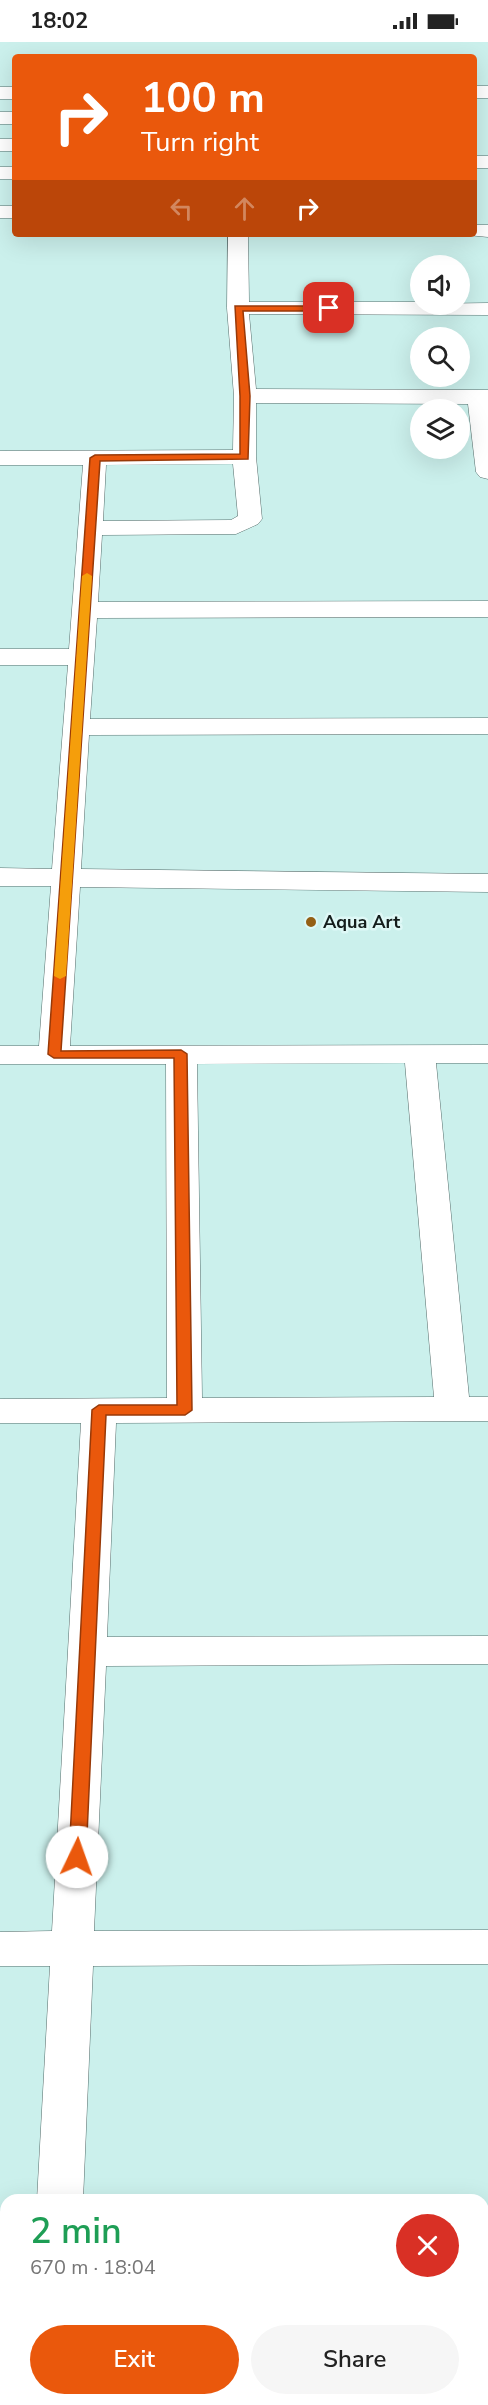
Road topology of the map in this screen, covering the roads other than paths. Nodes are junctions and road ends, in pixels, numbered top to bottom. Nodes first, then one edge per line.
1 (238, 237) edge
2 (238, 308) junction
3 (488, 309) edge
4 (245, 396) junction
5 (483, 397) edge
6 (244, 457) junction
7 (0, 458) edge
8 (95, 458) junction
9 (488, 472) edge
10 (90, 528) junction
11 (488, 609) edge
12 (85, 610) junction
13 (0, 657) edge
14 (82, 657) junction
15 (77, 726) junction
16 (488, 726) edge
17 (0, 877) edge
18 (67, 877) junction
19 (488, 883) edge
20 (54, 1054) junction
21 (181, 1054) junction
22 (420, 1054) junction
23 (488, 1054) edge
24 (0, 1055) edge
25 (453, 1409) junction
26 (488, 1409) edge
27 (99, 1410) junction
28 (185, 1410) junction
29 (0, 1411) edge
30 (488, 1650) edge
31 (88, 1652) junction
32 (488, 1947) edge
33 (72, 1948) junction
34 (0, 1949) edge
35 (60, 2194) edge

1 - 2 street
2 - 3 street
2 - 4 street
4 - 5 street
4 - 6 street
5 - 9 street
6 - 8 street
6 - 10 street
7 - 8 street
8 - 10 street
10 - 12 street
11 - 12 street
12 - 14 street
13 - 14 street
14 - 15 street
15 - 16 street
15 - 18 street
17 - 18 street
18 - 19 street
18 - 20 street
20 - 21 street
20 - 24 street
21 - 22 street
21 - 28 street
22 - 23 street
22 - 25 street
25 - 26 street
25 - 28 street
27 - 28 street
27 - 29 street
27 - 31 street
30 - 31 street
31 - 33 street
32 - 33 street
33 - 34 street
33 - 35 street

